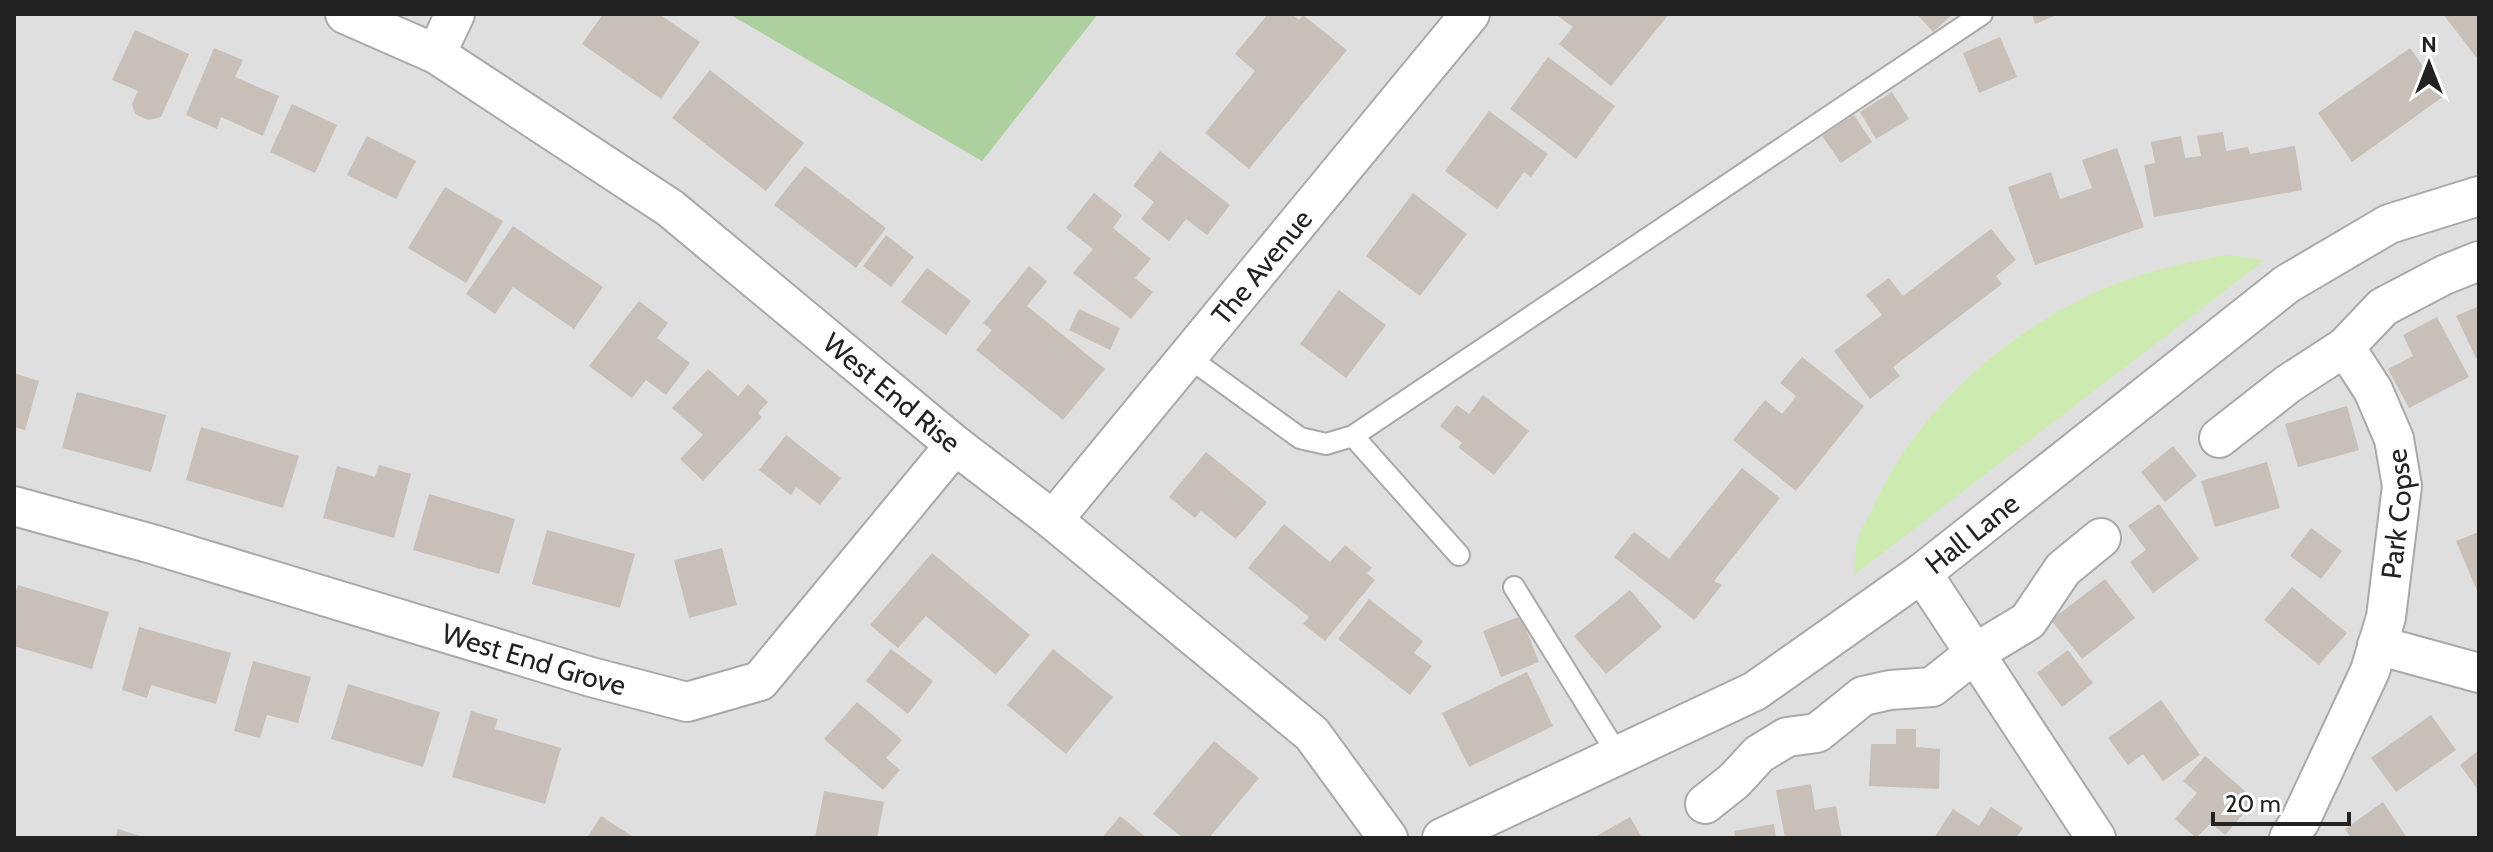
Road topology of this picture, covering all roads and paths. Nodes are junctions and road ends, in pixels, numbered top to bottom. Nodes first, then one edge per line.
1 (345, 14) edge
2 (455, 14) edge
3 (1470, 14) edge
4 (1982, 14) edge
5 (436, 54) junction
6 (2479, 196) edge
7 (2479, 261) edge
8 (2345, 347) junction
9 (1188, 357) junction
10 (1353, 436) junction
11 (2219, 438) dead end
12 (955, 445) junction
13 (14, 506) edge
14 (1053, 520) junction
15 (2101, 538) dead end
16 (1459, 555) dead end
17 (1922, 573) junction
18 (1514, 587) dead end
19 (2377, 645) junction
20 (1975, 653) junction
21 (2479, 673) edge
22 (1618, 755) junction
23 (1705, 804) dead end
24 (1388, 838) edge
25 (1442, 838) edge
26 (2096, 838) edge
27 (2289, 838) edge

1 - 5 street, West End Rise
2 - 5 street
3 - 9 street, The Avenue
4 - 10 lane
5 - 12 street, West End Rise
6 - 17 street, Hall Lane
7 - 8 street
8 - 11 street
8 - 19 street, Park Copse
9 - 10 lane
9 - 14 street, The Avenue
10 - 16 lane
12 - 13 street, West End Grove
12 - 14 street, West End Rise
14 - 24 street, West End Rise
15 - 20 street
17 - 20 street
17 - 22 street, Hall Lane
18 - 22 lane
19 - 21 street
19 - 27 street, Park Copse
20 - 23 street
20 - 26 street
22 - 25 street, Hall Lane

